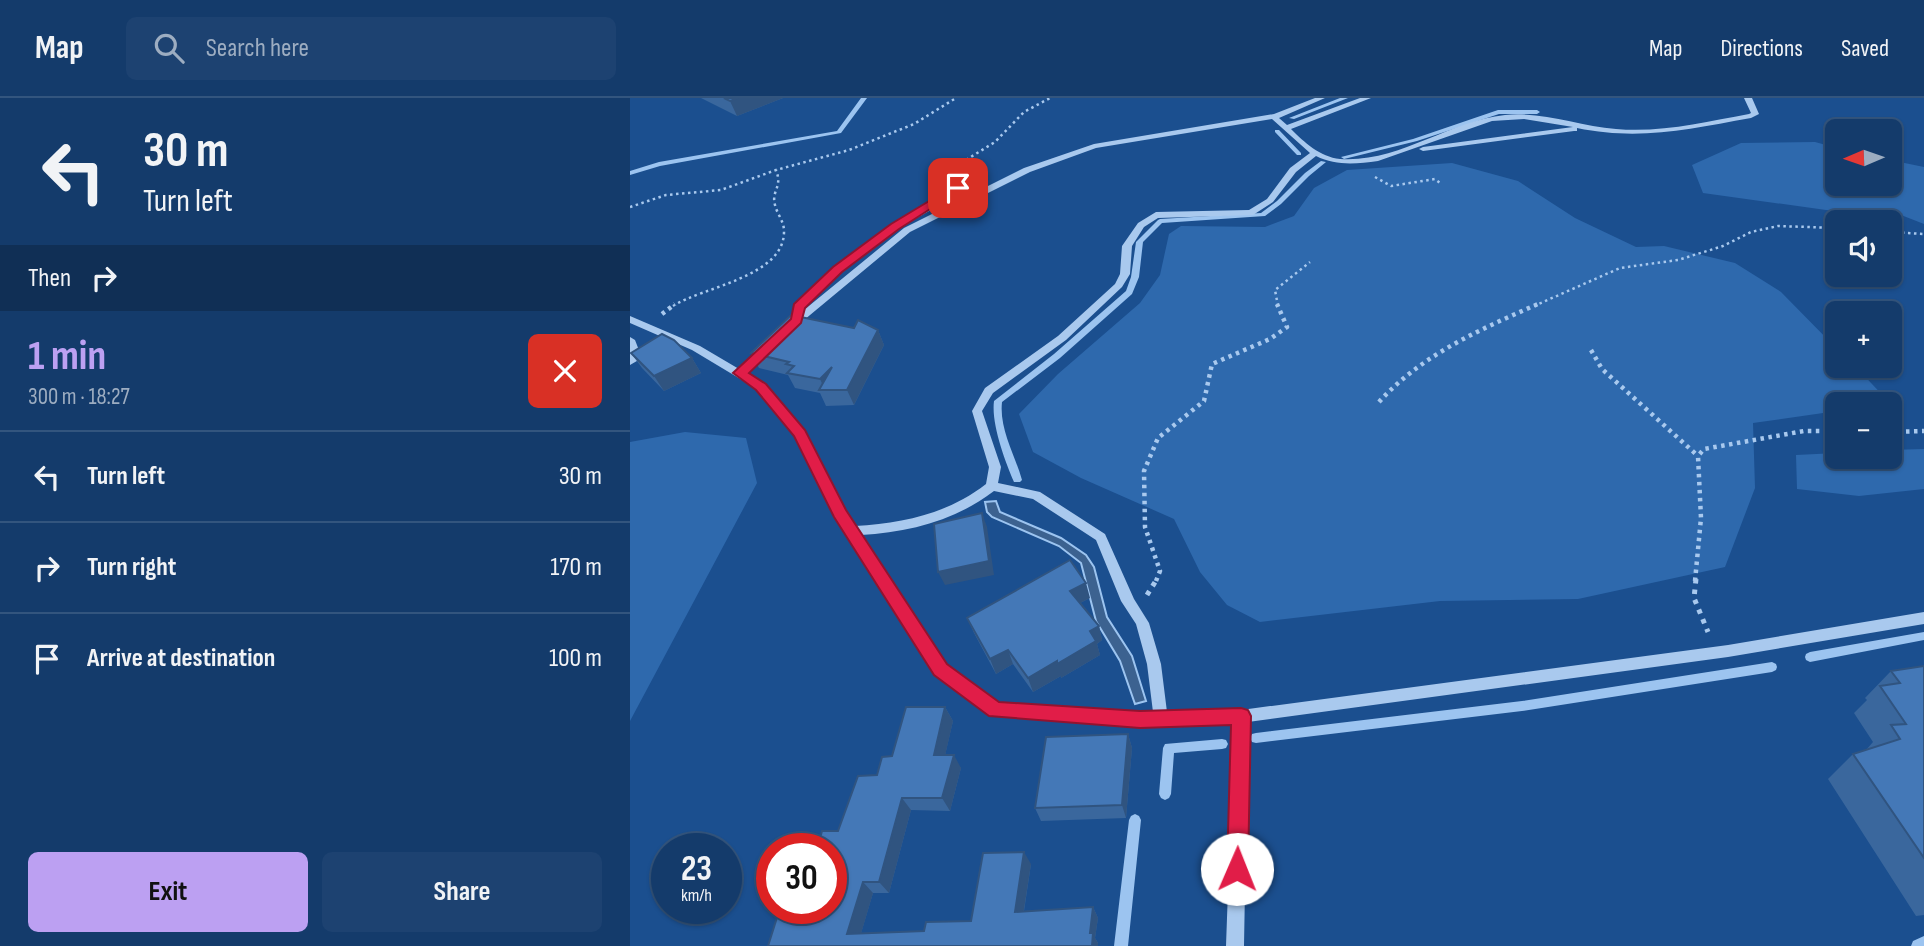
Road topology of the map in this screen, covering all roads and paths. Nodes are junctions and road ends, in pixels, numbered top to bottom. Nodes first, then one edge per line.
1 (956, 98) edge
2 (1050, 98) edge
3 (1321, 98) edge
4 (1367, 98) edge
5 (1748, 98) edge
6 (1273, 116) junction
7 (1589, 127) junction
8 (1286, 128) junction
9 (1404, 151) junction
10 (1315, 153) junction
11 (1350, 161) junction
12 (776, 170) junction
13 (962, 180) joint
14 (1440, 183) dead end
15 (630, 207) edge
16 (1825, 228) edge
17 (1902, 233) edge
18 (1924, 234) edge
19 (1310, 262) dead end
20 (797, 320) junction
21 (631, 322) edge
22 (651, 328) junction
23 (777, 337) edge
24 (630, 340) edge
25 (768, 346) edge
26 (1591, 350) dead end
27 (630, 362) edge
28 (740, 373) junction
29 (1379, 402) dead end
30 (1825, 431) edge
31 (1924, 431) edge
32 (1902, 432) edge
33 (1698, 456) junction
34 (992, 486) junction
35 (852, 531) junction
36 (1132, 608) junction
37 (1924, 618) edge
38 (1716, 652) junction
39 (1241, 716) junction
40 (1161, 719) junction
41 (1236, 946) edge

1 - 12 path
2 - 13 path
3 - 6 street
4 - 8 street
5 - 7 street
6 - 8 street
6 - 20 street
7 - 9 street
7 - 9 street
8 - 10 street
9 - 11 street
10 - 11 street
10 - 34 street
11 - 14 path
12 - 15 path
12 - 22 path
13 - 20 street
16 - 29 path
17 - 18 path
19 - 36 path
20 - 23 street
21 - 22 street
22 - 28 street
24 - 27 street
25 - 28 street
26 - 33 path
28 - 35 street
30 - 33 path
31 - 32 path
33 - 38 path
34 - 35 street
34 - 36 street
35 - 40 street
36 - 40 street
37 - 38 street
38 - 39 street
39 - 40 street
39 - 41 street

